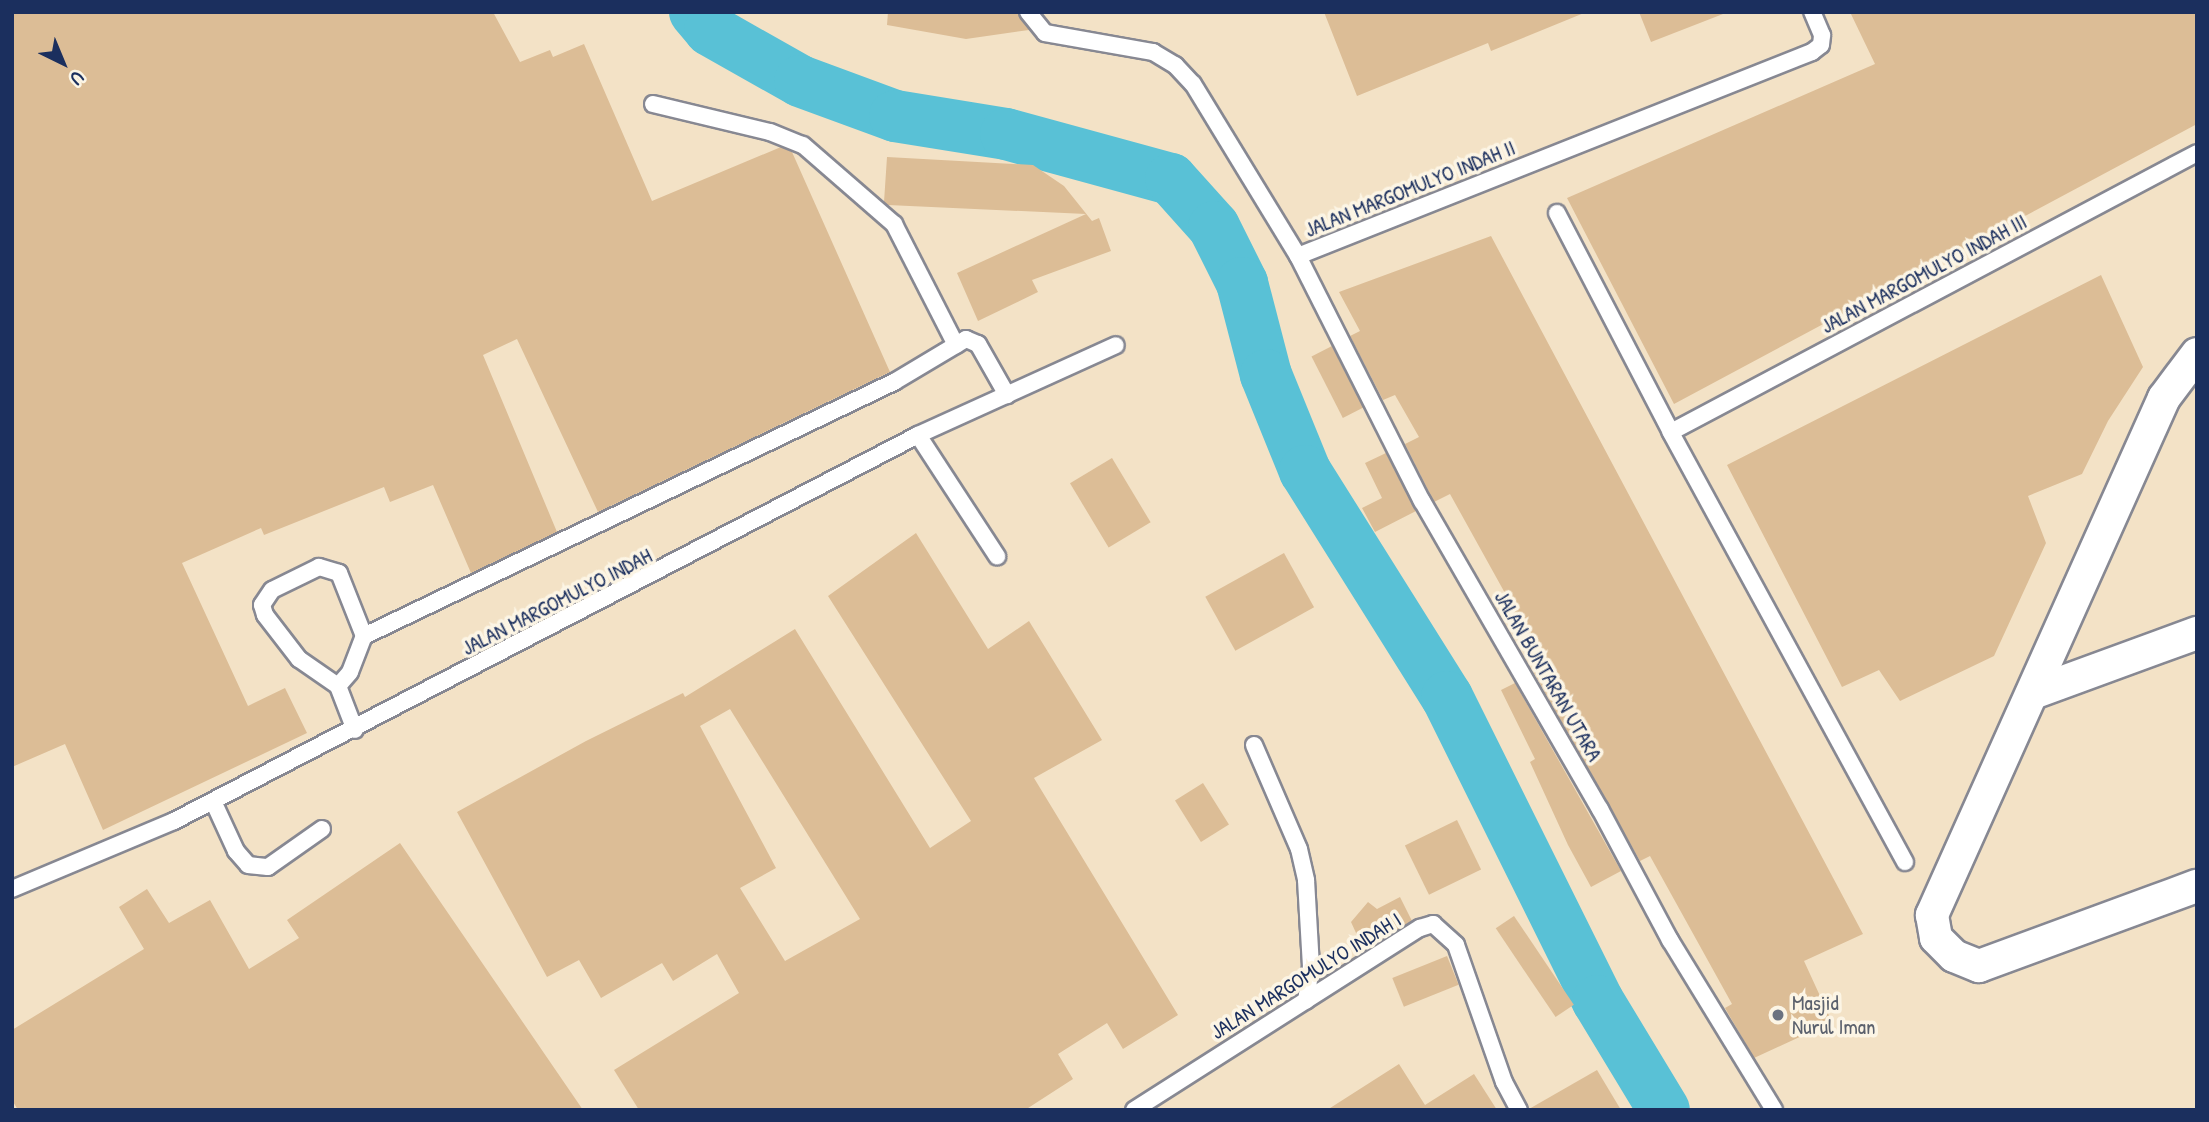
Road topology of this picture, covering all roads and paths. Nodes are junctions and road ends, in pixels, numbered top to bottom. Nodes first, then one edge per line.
1 (1028, 12) edge
2 (1812, 12) edge
3 (653, 104) dead end
4 (2197, 153) edge
5 (1557, 213) dead end
6 (1298, 256) junction
7 (956, 345) junction
8 (1116, 345) dead end
9 (2197, 354) edge
10 (2197, 386) edge
11 (1007, 395) junction
12 (2164, 398) junction
13 (1671, 432) junction
14 (918, 435) junction
15 (997, 556) dead end
16 (2197, 633) edge
17 (364, 636) junction
18 (338, 686) junction
19 (2033, 693) junction
20 (355, 730) junction
21 (1254, 745) dead end
22 (213, 801) junction
23 (322, 829) dead end
24 (1905, 862) dead end
25 (2197, 886) edge
26 (12, 889) edge
27 (1306, 1001) junction
28 (1134, 1110) edge
29 (1519, 1110) edge
30 (1774, 1110) edge

1 - 6 lane, JALAN MARGOMULYO INDAH II
2 - 6 lane, JALAN MARGOMULYO INDAH II
3 - 7 lane
4 - 13 lane, JALAN MARGOMULYO INDAH III
5 - 13 lane
6 - 30 lane, JALAN BUNTARAN UTARA
7 - 11 lane
7 - 17 lane
8 - 11 lane, JALAN MARGOMULYO INDAH
9 - 12 street
10 - 12 street
11 - 14 lane, JALAN MARGOMULYO INDAH
12 - 19 street
13 - 24 lane
14 - 15 lane
14 - 20 lane, JALAN MARGOMULYO INDAH
16 - 19 street
17 - 18 lane
17 - 18 lane
18 - 20 lane
19 - 25 street
20 - 22 lane, JALAN MARGOMULYO INDAH
21 - 27 lane
22 - 23 lane
22 - 26 lane, JALAN MARGOMULYO INDAH
27 - 28 lane, JALAN MARGOMULYO INDAH I
27 - 29 lane, JALAN MARGOMULYO INDAH I

